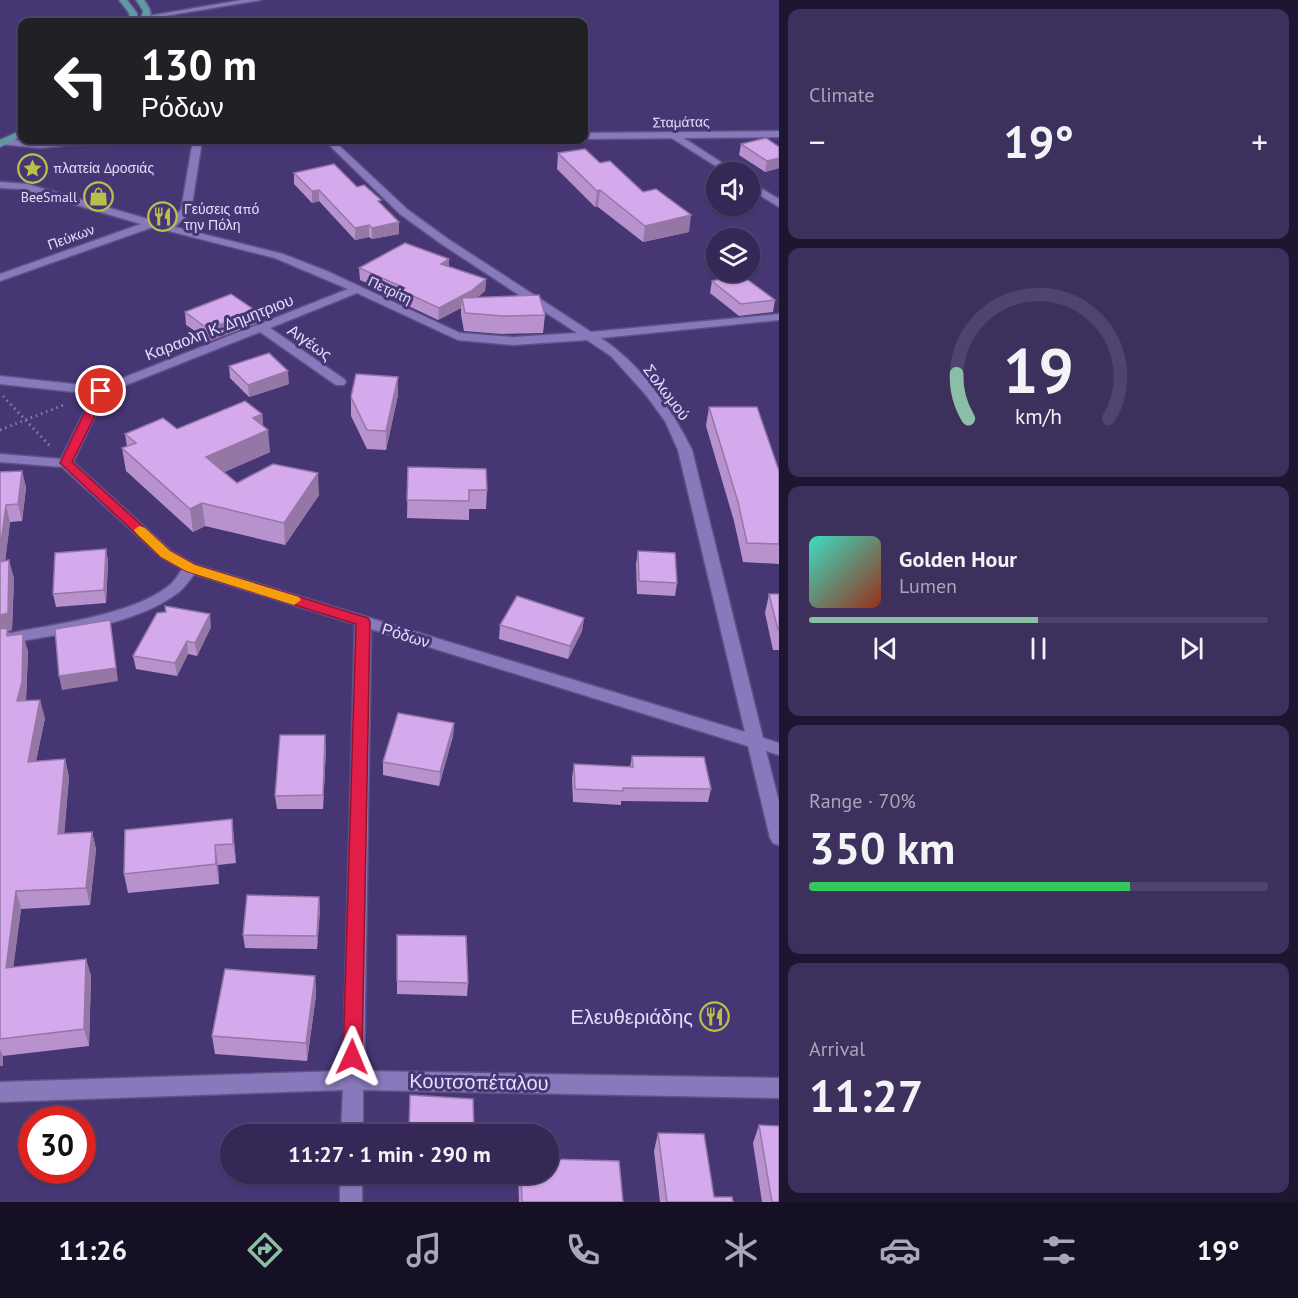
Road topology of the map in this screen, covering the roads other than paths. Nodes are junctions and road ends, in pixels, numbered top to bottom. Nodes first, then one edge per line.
1 (123, 0) edge
2 (140, 0) edge
3 (257, 0) edge
4 (134, 18) edge
5 (146, 18) edge
6 (164, 18) edge
7 (779, 134) edge
8 (673, 135) junction
9 (588, 136) edge
10 (18, 137) edge
11 (2, 143) edge
12 (18, 144) edge
13 (21, 144) edge
14 (50, 144) edge
15 (197, 144) edge
16 (332, 144) edge
17 (715, 162) edge
18 (0, 185) edge
19 (760, 192) edge
20 (779, 204) edge
21 (152, 224) junction
22 (167, 228) junction
23 (0, 278) edge
24 (356, 290) junction
25 (779, 317) edge
26 (262, 328) junction
27 (590, 336) junction
28 (0, 380) edge
29 (340, 382) dead end
30 (101, 391) junction
31 (0, 458) edge
32 (66, 463) junction
33 (191, 568) junction
34 (363, 622) junction
35 (0, 640) edge
36 (756, 742) junction
37 (779, 749) edge
38 (779, 838) edge
39 (352, 1080) junction
40 (779, 1088) edge
41 (0, 1092) edge
42 (352, 1124) edge
43 (351, 1184) edge
44 (351, 1202) edge

1 - 4 main road
2 - 5 main road
3 - 6 street
7 - 8 street, Σταμάτας
8 - 9 street, Σταμάτας
8 - 17 street
10 - 11 main road
11 - 12 street
13 - 14 street
15 - 22 street
16 - 27 street, Σολωμού
18 - 21 street, Πετρίτη
19 - 20 street
21 - 22 street, Πετρίτη
21 - 23 street, Πεύκων
22 - 24 street, Πετρίτη
24 - 26 street, Καραολη Κ. Δημητριου
24 - 27 street, Πετρίτη
25 - 27 street, Πετρίτη
26 - 29 street, Αιγέως
26 - 30 street, Καραολη Κ. Δημητριου
27 - 36 street, Σολωμού
28 - 30 street
30 - 32 street
31 - 32 street
32 - 33 street, Ρόδων
33 - 34 street, Ρόδων
33 - 35 street
34 - 36 street, Ρόδων
34 - 39 street
36 - 37 street, Ρόδων
36 - 38 street, Σολωμού
39 - 40 street, Κουτσοπέταλου
39 - 41 street, Κουτσοπέταλου
39 - 42 street
43 - 44 street

